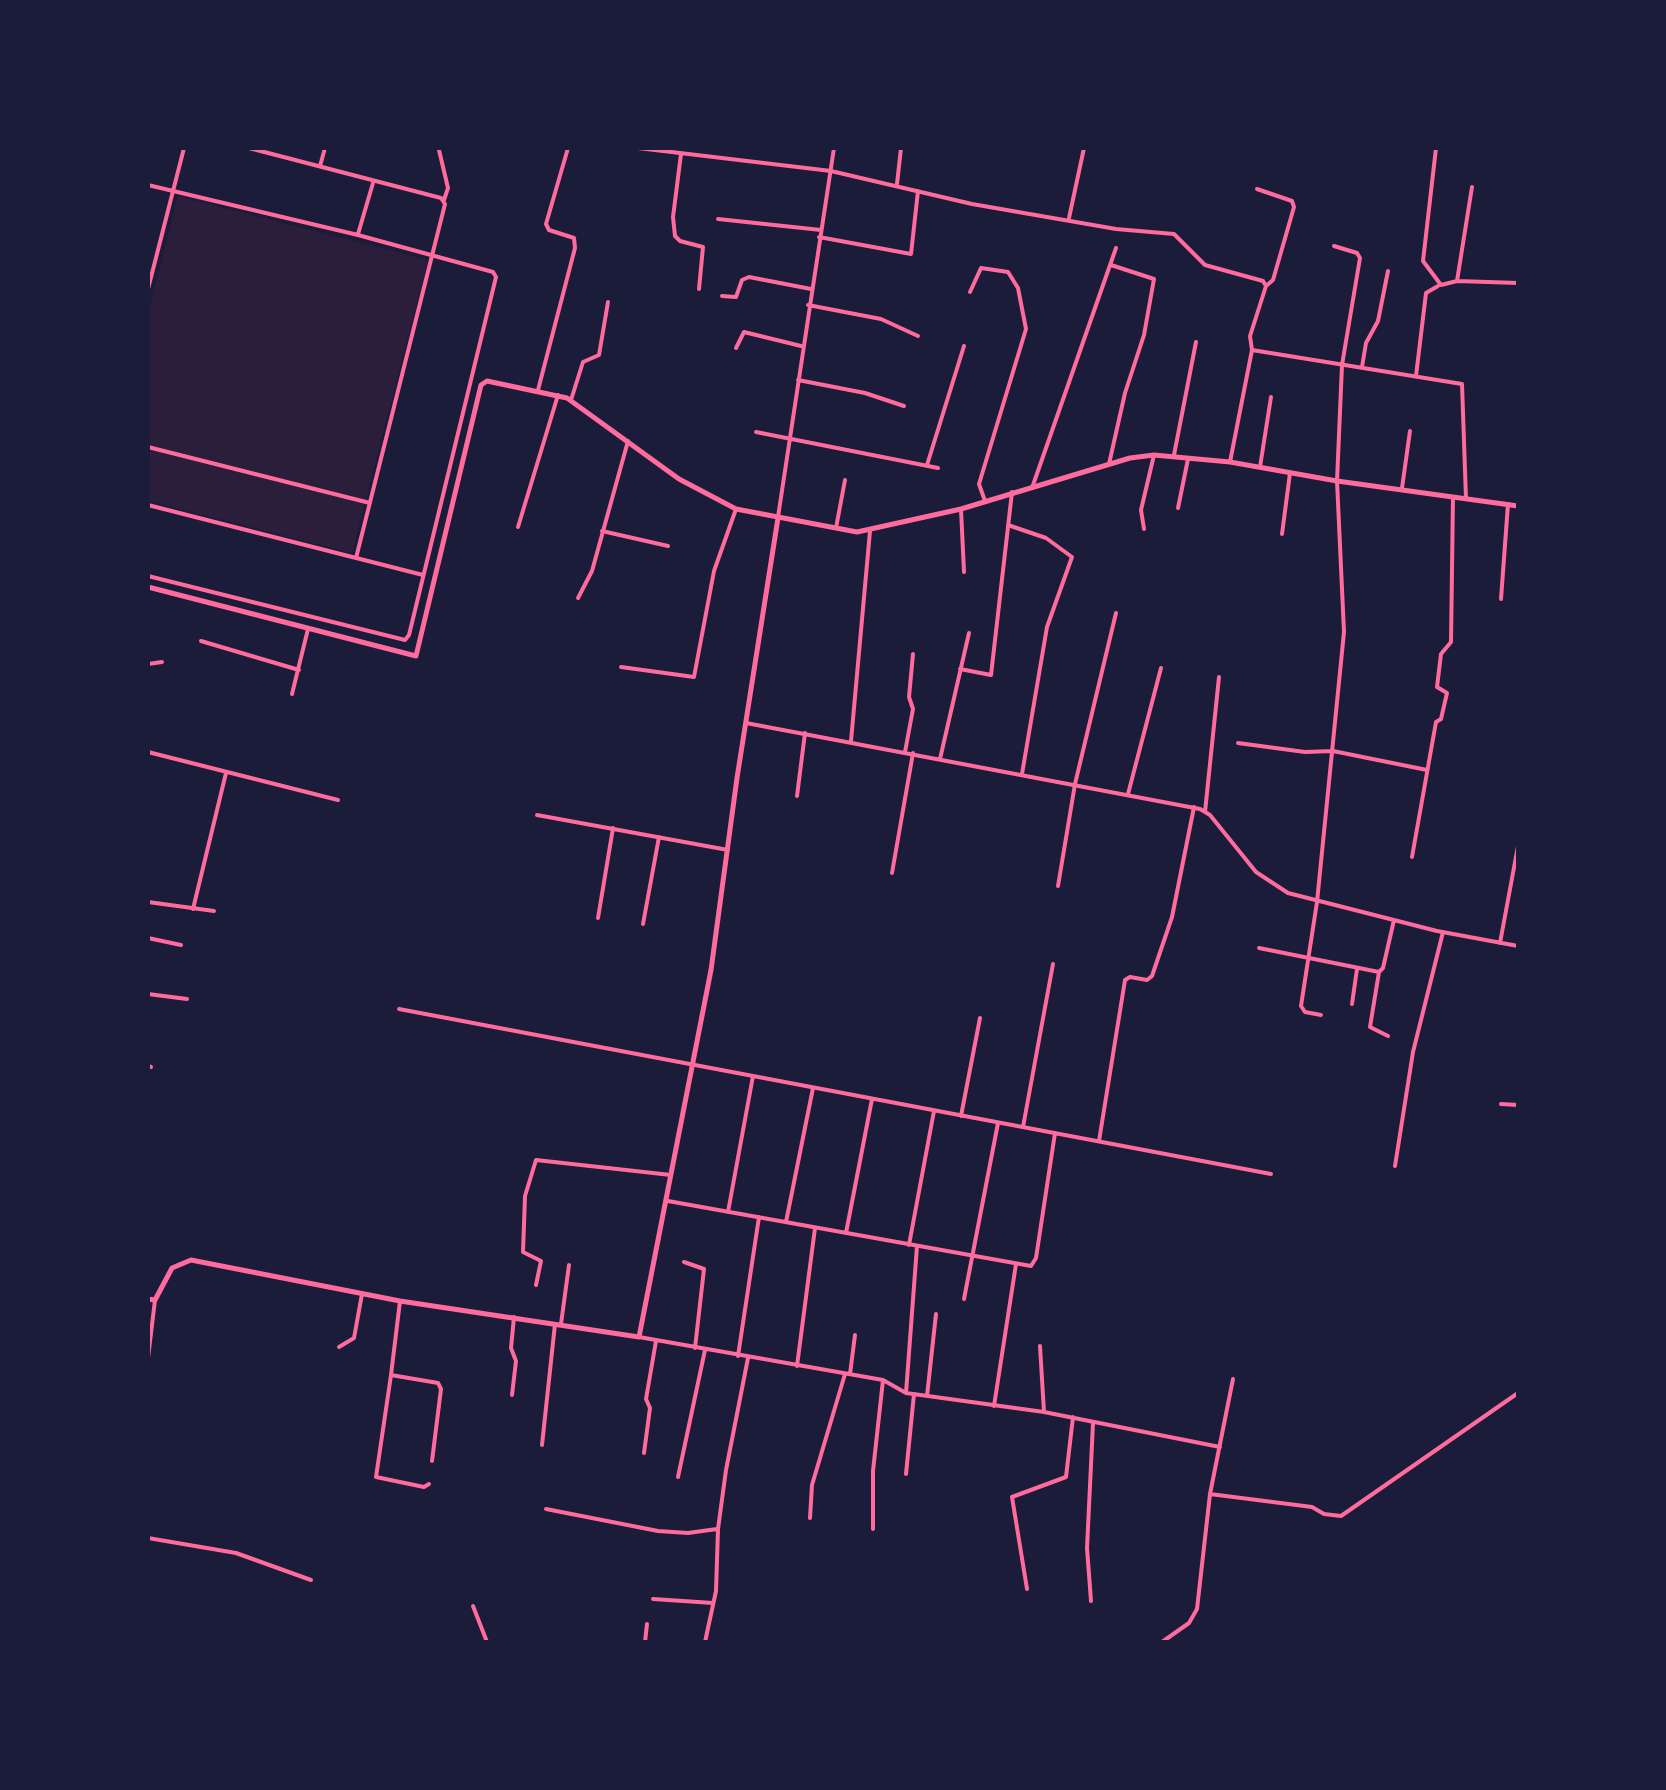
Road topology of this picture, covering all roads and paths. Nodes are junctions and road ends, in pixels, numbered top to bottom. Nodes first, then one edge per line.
1 (184, 148) edge
2 (249, 148) edge
3 (282, 148) edge
4 (325, 148) edge
5 (431, 148) edge
6 (568, 148) edge
7 (638, 148) edge
8 (834, 148) edge
9 (901, 148) edge
10 (1084, 148) edge
11 (1436, 148) edge
12 (440, 149) edge
13 (666, 150) edge
14 (681, 154) junction
15 (279, 155) junction
16 (320, 166) junction
17 (831, 171) junction
18 (373, 183) junction
19 (897, 184) junction
20 (148, 185) edge
21 (1472, 187) dead end
22 (1257, 189) dead end
23 (172, 190) junction
24 (918, 190) junction
25 (444, 200) junction
26 (1069, 218) junction
27 (718, 219) dead end
28 (821, 230) junction
29 (358, 235) junction
30 (819, 237) junction
31 (1334, 246) dead end
32 (1116, 248) dead end
33 (433, 255) junction
34 (1111, 265) junction
35 (1388, 271) dead end
36 (1457, 281) junction
37 (1518, 283) edge
38 (1440, 285) junction
39 (1266, 286) junction
40 (148, 289) edge
41 (699, 289) dead end
42 (811, 289) junction
43 (970, 292) dead end
44 (722, 296) dead end
45 (608, 302) dead end
46 (808, 305) junction
47 (918, 336) dead end
48 (1196, 342) dead end
49 (964, 346) dead end
50 (802, 347) junction
51 (736, 348) dead end
52 (1252, 350) junction
53 (1342, 365) junction
54 (1362, 367) junction
55 (1416, 376) junction
56 (797, 380) junction
57 (538, 390) junction
58 (558, 395) junction
59 (1271, 397) dead end
60 (571, 400) junction
61 (904, 406) dead end
62 (1410, 431) dead end
63 (756, 432) dead end
64 (789, 437) junction
65 (628, 441) junction
66 (148, 447) edge
67 (1154, 455) junction
68 (1174, 455) junction
69 (1188, 457) junction
70 (1230, 462) junction
71 (1109, 464) junction
72 (927, 465) junction
73 (1260, 467) junction
74 (938, 468) dead end
75 (1290, 473) junction
76 (845, 480) dead end
77 (1337, 481) junction
78 (1032, 488) junction
79 (1402, 488) junction
80 (1012, 492) junction
81 (1453, 496) junction
82 (1466, 499) junction
83 (985, 501) junction
84 (370, 503) junction
85 (1508, 504) junction
86 (148, 505) edge
87 (1518, 506) edge
88 (1178, 508) dead end
89 (736, 509) junction
90 (961, 509) junction
91 (778, 518) junction
92 (1008, 525) junction
93 (518, 527) dead end
94 (836, 529) junction
95 (1144, 529) dead end
96 (602, 531) junction
97 (870, 531) junction
98 (1282, 534) dead end
99 (668, 546) dead end
100 (356, 558) junction
101 (964, 572) dead end
102 (423, 575) junction
103 (148, 576) edge
104 (148, 587) edge
105 (578, 598) dead end
106 (1501, 599) dead end
107 (1116, 613) dead end
108 (308, 629) junction
109 (969, 633) dead end
110 (201, 641) dead end
111 (913, 654) dead end
112 (162, 662) dead end
113 (148, 664) edge
114 (621, 667) dead end
115 (1161, 668) dead end
116 (960, 669) junction
117 (299, 670) junction
118 (1219, 677) dead end
119 (292, 694) dead end
120 (745, 723) junction
121 (805, 733) junction
122 (851, 741) junction
123 (1238, 743) dead end
124 (1333, 751) junction
125 (148, 752) edge
126 (905, 752) junction
127 (913, 753) junction
128 (940, 759) junction
129 (1427, 770) junction
130 (226, 773) junction
131 (1022, 774) junction
132 (1075, 784) junction
133 (1128, 794) junction
134 (797, 796) dead end
135 (338, 800) dead end
136 (1194, 807) junction
137 (1205, 812) junction
138 (537, 815) dead end
139 (613, 828) junction
140 (659, 837) junction
141 (1518, 846) edge
142 (728, 850) junction
143 (1412, 857) dead end
144 (892, 873) dead end
145 (1058, 886) dead end
146 (148, 902) edge
147 (1317, 902) junction
148 (193, 909) junction
149 (214, 911) dead end
150 (598, 918) dead end
151 (1394, 920) junction
152 (643, 924) dead end
153 (1443, 932) junction
154 (148, 938) edge
155 (1500, 943) junction
156 (181, 945) dead end
157 (1518, 946) edge
158 (1259, 948) dead end
159 (1310, 960) junction
160 (1053, 964) dead end
161 (1357, 969) junction
162 (1379, 972) junction
163 (148, 994) edge
164 (187, 999) dead end
165 (1352, 1004) dead end
166 (399, 1009) dead end
167 (1321, 1015) dead end
168 (980, 1018) dead end
169 (1388, 1036) dead end
170 (695, 1064) junction
171 (753, 1076) junction
172 (813, 1088) junction
173 (872, 1099) junction
174 (1501, 1104) dead end
175 (1518, 1105) edge
176 (934, 1111) junction
177 (961, 1116) junction
178 (998, 1123) junction
179 (1023, 1127) junction
180 (1055, 1133) junction
181 (1099, 1141) junction
182 (1395, 1166) dead end
183 (1271, 1174) dead end
184 (673, 1175) junction
185 (668, 1201) junction
186 (728, 1212) junction
187 (759, 1217) junction
188 (786, 1222) junction
189 (815, 1228) junction
190 (846, 1233) junction
191 (909, 1245) junction
192 (917, 1246) junction
193 (971, 1256) junction
194 (684, 1262) dead end
195 (1016, 1264) junction
196 (569, 1265) dead end
197 (536, 1285) dead end
198 (362, 1294) junction
199 (152, 1299) edge
200 (964, 1299) dead end
201 (400, 1301) junction
202 (936, 1314) dead end
203 (514, 1317) junction
204 (558, 1324) junction
205 (855, 1335) dead end
206 (639, 1337) junction
207 (656, 1341) junction
208 (1040, 1346) dead end
209 (339, 1347) dead end
210 (695, 1348) junction
211 (705, 1350) junction
212 (738, 1356) junction
213 (148, 1358) edge
214 (748, 1358) junction
215 (797, 1366) junction
216 (848, 1374) junction
217 (391, 1375) junction
218 (1233, 1379) dead end
219 (883, 1380) junction
220 (906, 1393) junction
221 (1518, 1393) edge
222 (914, 1394) junction
223 (512, 1395) dead end
224 (927, 1396) junction
225 (994, 1406) junction
226 (1044, 1412) junction
227 (1073, 1417) junction
228 (1093, 1423) junction
229 (542, 1445) dead end
230 (1220, 1447) junction
231 (644, 1453) dead end
232 (432, 1461) dead end
233 (906, 1474) dead end
234 (678, 1477) dead end
235 (429, 1484) dead end
236 (1210, 1494) junction
237 (546, 1509) dead end
238 (810, 1518) dead end
239 (718, 1529) junction
240 (873, 1529) dead end
241 (148, 1538) edge
242 (311, 1580) dead end
243 (1027, 1589) dead end
244 (653, 1599) dead end
245 (1091, 1601) dead end
246 (713, 1603) junction
247 (473, 1606) dead end
248 (647, 1624) dead end
249 (487, 1642) edge
250 (645, 1642) edge
251 (705, 1642) edge
252 (1162, 1642) edge

1 - 23 street
2 - 15 street
3 - 15 street
4 - 16 street
5 - 12 street
6 - 57 street
7 - 13 street
8 - 17 street
9 - 19 street
10 - 26 street
11 - 38 street
12 - 25 street
13 - 14 street
14 - 17 street
14 - 41 street
15 - 16 street
16 - 18 street
17 - 19 street
17 - 28 street
18 - 25 street
18 - 29 street
19 - 24 street
20 - 23 street
21 - 36 street
22 - 39 street
23 - 29 street
23 - 40 street
24 - 26 street
24 - 30 street
25 - 33 street
26 - 39 street
27 - 28 street
28 - 30 street
29 - 33 street
30 - 42 street
31 - 53 street
32 - 34 street
33 - 84 street
33 - 102 street
34 - 71 street
34 - 78 street
35 - 54 street
36 - 37 street
36 - 38 street
38 - 55 street
39 - 52 street
42 - 44 street
42 - 46 street
43 - 83 street
45 - 60 street
46 - 47 street
46 - 50 street
48 - 68 street
49 - 72 street
50 - 51 street
50 - 56 street
52 - 53 street
52 - 70 street
53 - 54 street
53 - 77 street
54 - 55 street
55 - 82 street
56 - 61 street
56 - 64 street
57 - 58 street
57 - 108 street
58 - 60 street
58 - 93 street
59 - 73 street
60 - 65 street
62 - 79 street
63 - 64 street
64 - 72 street
64 - 91 street
65 - 89 street
65 - 96 street
66 - 84 street
67 - 68 street
67 - 71 street
67 - 95 street
68 - 69 street
69 - 70 street
69 - 88 street
70 - 73 street
71 - 78 street
72 - 74 street
73 - 75 street
75 - 77 street
75 - 98 street
76 - 94 street
77 - 79 street
77 - 124 street
78 - 80 street
79 - 81 street
80 - 83 street
80 - 92 street
81 - 82 street
81 - 129 street
82 - 85 street
83 - 90 street
84 - 100 street
85 - 87 street
85 - 106 street
86 - 100 street
89 - 91 street
89 - 114 street
90 - 97 street
90 - 101 street
91 - 94 street
91 - 120 street
92 - 116 street
92 - 131 street
94 - 97 street
96 - 99 street
96 - 105 street
97 - 122 street
100 - 102 street
102 - 103 street
104 - 108 street
107 - 132 street
108 - 117 street
109 - 116 street
110 - 117 street
111 - 126 street
112 - 113 street
115 - 133 street
116 - 128 street
117 - 119 street
118 - 137 street
120 - 121 street
120 - 142 street
121 - 122 street
121 - 134 street
122 - 126 street
123 - 124 street
124 - 129 street
124 - 147 street
125 - 130 street
126 - 127 street
127 - 128 street
127 - 144 street
128 - 131 street
129 - 143 street
130 - 135 street
130 - 148 street
131 - 132 street
132 - 133 street
132 - 145 street
133 - 136 street
136 - 137 street
136 - 181 street
137 - 147 street
138 - 139 street
139 - 140 street
139 - 150 street
140 - 142 street
140 - 152 street
141 - 155 street
142 - 170 street
146 - 148 street
147 - 151 street
147 - 159 street
148 - 149 street
151 - 153 street
151 - 162 street
153 - 155 street
153 - 182 street
154 - 156 street
155 - 157 street
158 - 159 street
159 - 161 street
159 - 167 street
160 - 179 street
161 - 162 street
161 - 165 street
162 - 169 street
163 - 164 street
166 - 170 street
168 - 177 street
170 - 171 street
170 - 184 street
171 - 172 street
171 - 186 street
172 - 173 street
172 - 188 street
173 - 176 street
173 - 190 street
174 - 175 street
176 - 177 street
176 - 191 street
177 - 178 street
178 - 179 street
178 - 193 street
179 - 180 street
180 - 181 street
180 - 195 street
181 - 183 street
184 - 185 street
184 - 197 street
185 - 186 street
185 - 206 street
186 - 187 street
187 - 188 street
187 - 212 street
188 - 189 street
189 - 190 street
189 - 215 street
190 - 191 street
191 - 192 street
192 - 193 street
192 - 220 street
193 - 195 street
193 - 200 street
194 - 210 street
195 - 225 street
196 - 204 street
198 - 199 street
198 - 201 street
198 - 209 street
199 - 213 street
201 - 203 street
201 - 217 street
202 - 224 street
203 - 204 street
203 - 223 street
204 - 206 street
204 - 229 street
205 - 216 street
206 - 207 street
207 - 210 street
207 - 231 street
208 - 226 street
210 - 211 street
211 - 212 street
211 - 234 street
212 - 214 street
214 - 215 street
214 - 239 street
215 - 216 street
216 - 219 street
216 - 238 street
217 - 232 street
217 - 235 street
218 - 230 street
219 - 220 street
219 - 240 street
220 - 222 street
221 - 236 street
222 - 224 street
222 - 233 street
224 - 225 street
225 - 226 street
226 - 227 street
227 - 228 street
227 - 243 street
228 - 230 street
228 - 245 street
230 - 236 street
236 - 252 street
237 - 239 street
239 - 246 street
241 - 242 street
244 - 246 street
246 - 251 street
247 - 249 street
248 - 250 street

